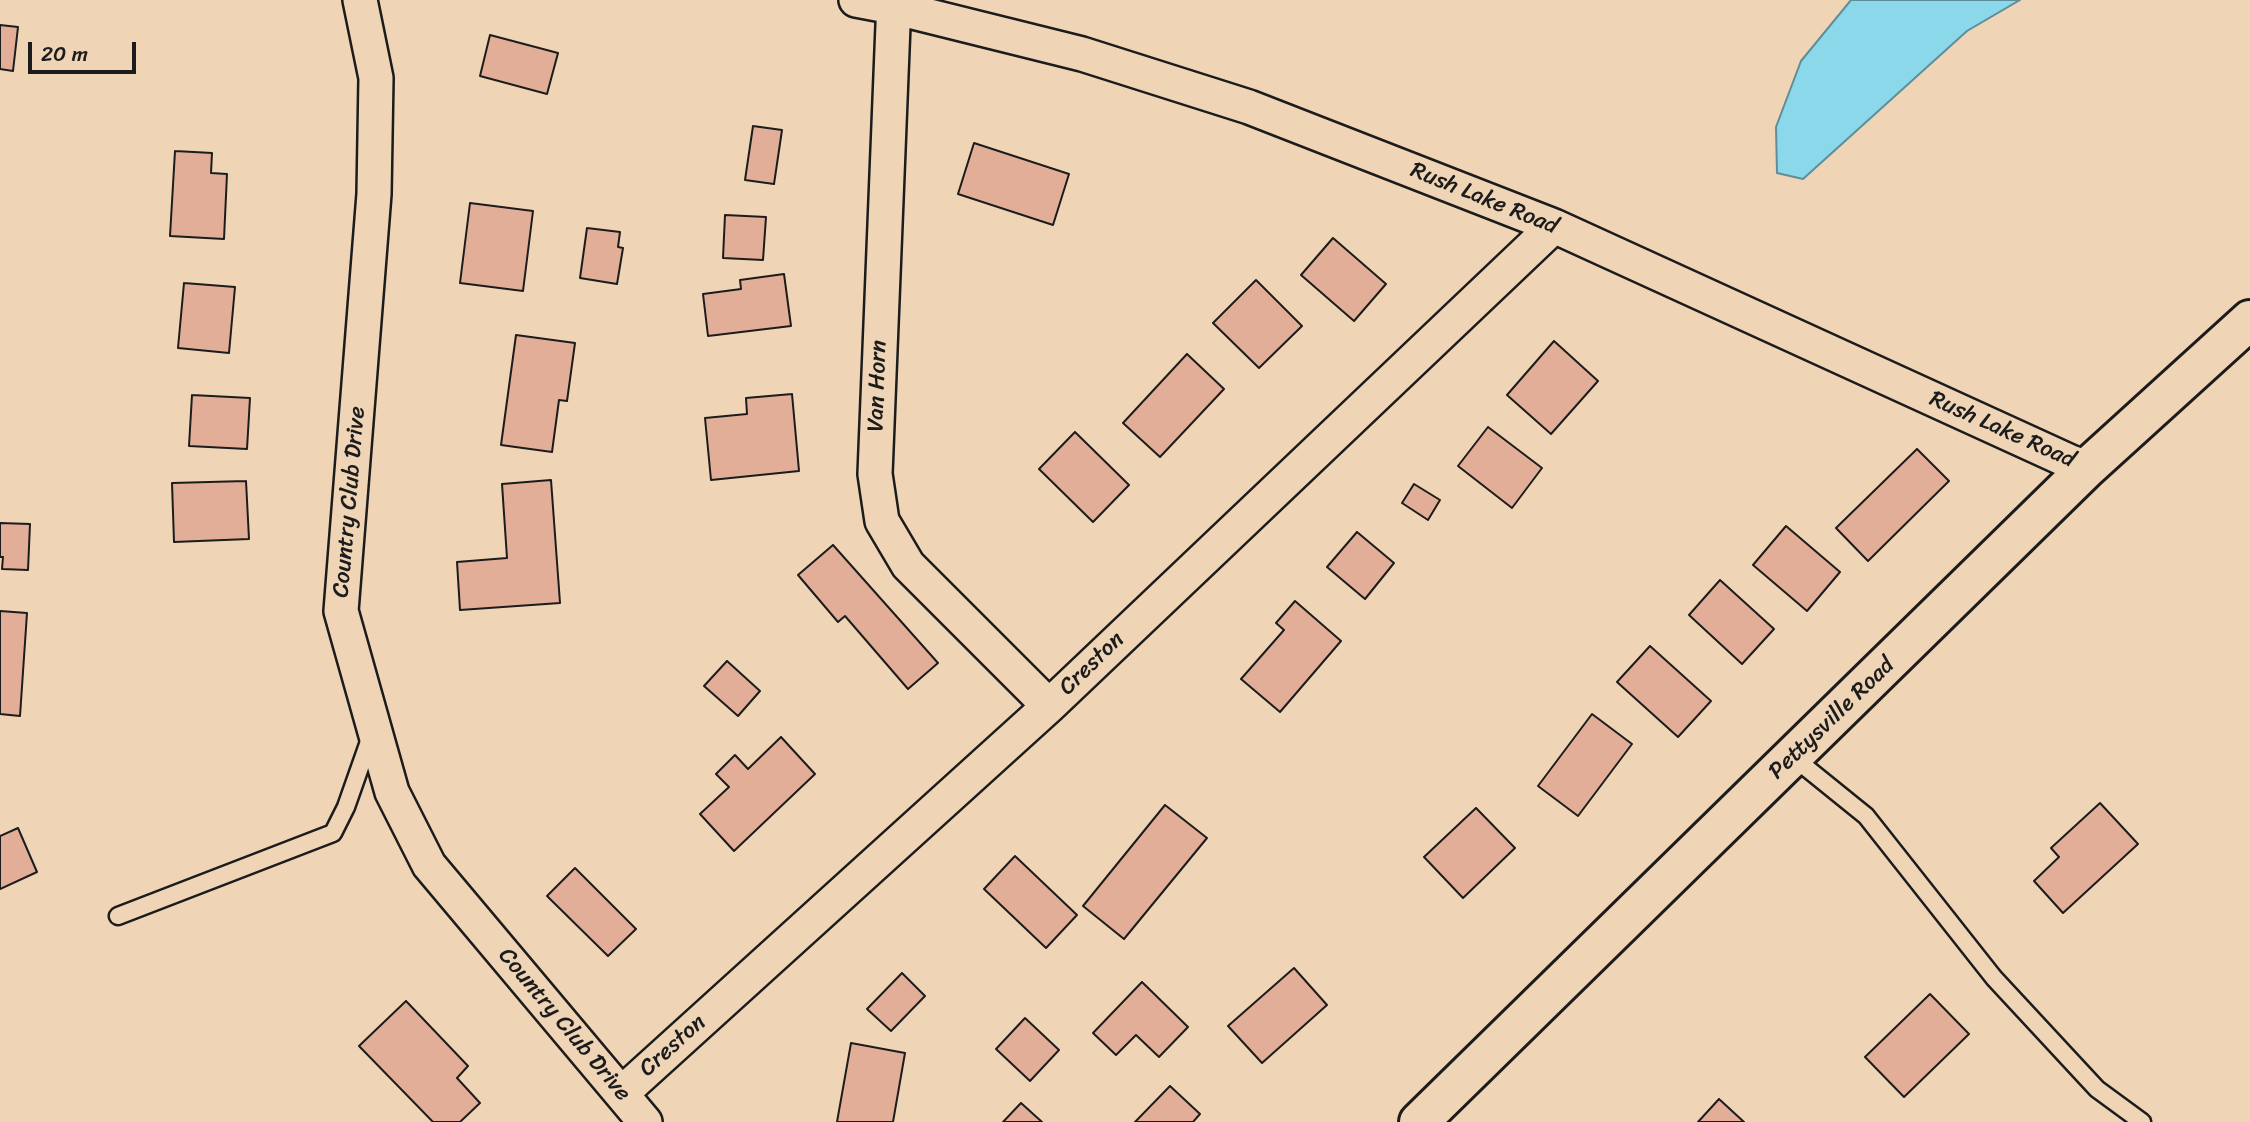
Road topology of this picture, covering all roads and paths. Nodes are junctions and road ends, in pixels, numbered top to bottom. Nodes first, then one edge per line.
1 (360, 0) edge
2 (856, 0) edge
3 (894, 3) edge
4 (1554, 226) junction
5 (2250, 320) edge
6 (2087, 469) junction
7 (1049, 706) junction
8 (374, 727) junction
9 (1793, 757) junction
10 (118, 916) dead end
11 (622, 1093) junction
12 (645, 1122) edge
13 (1419, 1122) edge
14 (2142, 1122) edge

1 - 8 street, Country Club Drive
2 - 3 street, Rush Lake Road
3 - 4 street, Rush Lake Road
3 - 7 street, Van Horn
4 - 6 street, Rush Lake Road
4 - 7 street, Creston
5 - 6 main road, Pettysville Road
6 - 9 main road, Pettysville Road
7 - 11 street, Creston
8 - 10 lane
8 - 11 street, Country Club Drive
9 - 13 main road, Pettysville Road
9 - 14 lane
11 - 12 street, Country Club Drive

